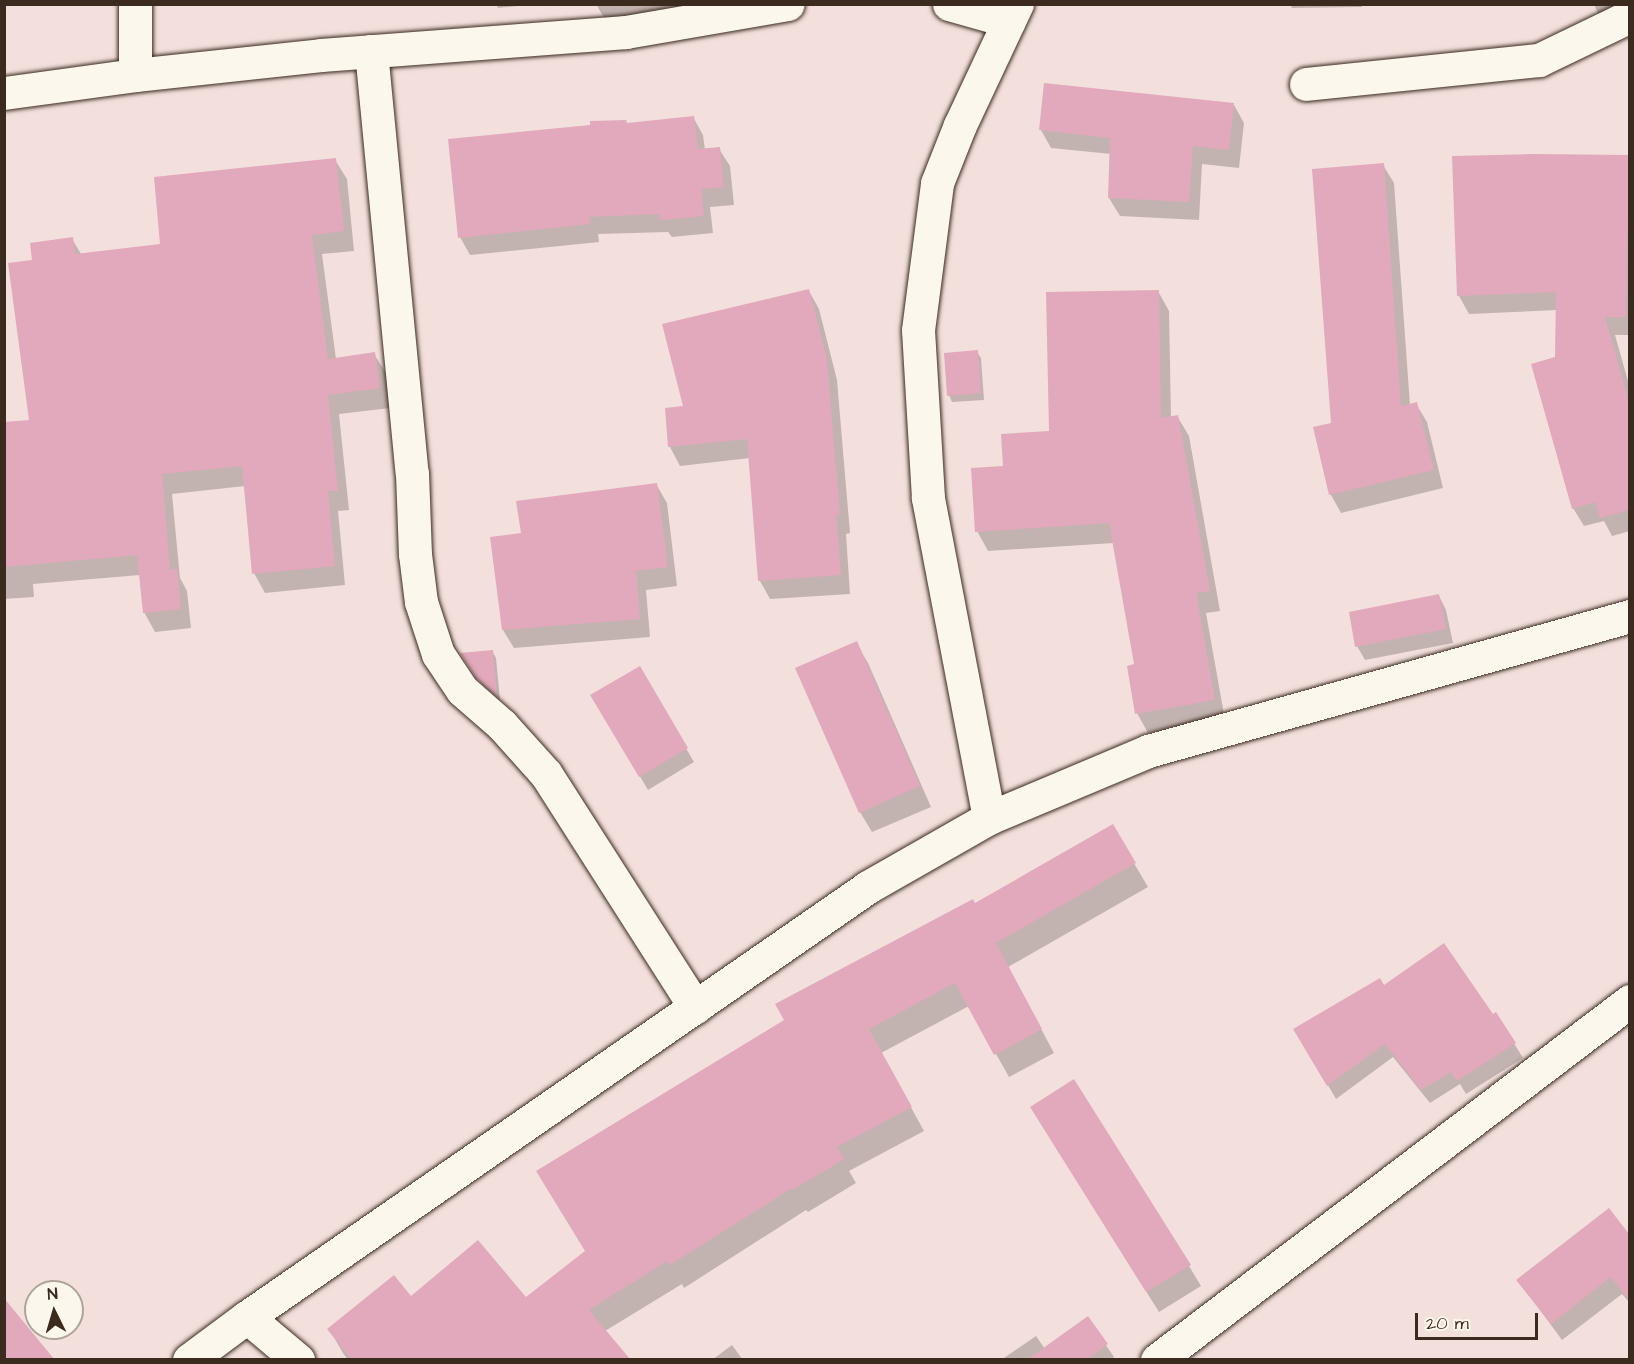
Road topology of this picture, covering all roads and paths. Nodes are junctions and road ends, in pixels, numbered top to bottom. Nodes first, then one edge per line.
1 (135, 4) edge
2 (788, 4) edge
3 (949, 4) edge
4 (1013, 13) edge
5 (1629, 16) edge
6 (371, 51) junction
7 (135, 75) junction
8 (1305, 84) dead end
9 (4, 93) edge
10 (1629, 616) edge
11 (989, 818) junction
12 (1629, 1001) edge
13 (695, 1007) junction
14 (247, 1317) junction
15 (189, 1359) edge
16 (298, 1359) edge
17 (1157, 1359) edge

1 - 7 street
2 - 6 street
3 - 4 street
4 - 11 street
5 - 8 street
6 - 7 street
6 - 13 street
7 - 9 street
10 - 11 street
11 - 13 street
12 - 17 street
13 - 14 street
14 - 15 street
14 - 16 street

